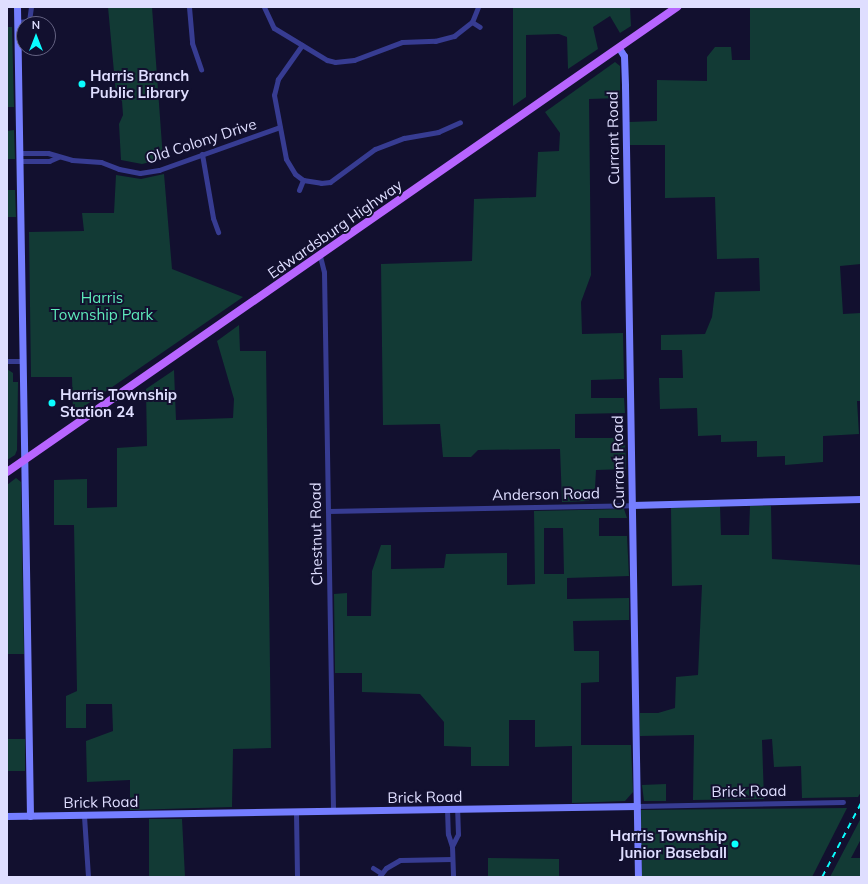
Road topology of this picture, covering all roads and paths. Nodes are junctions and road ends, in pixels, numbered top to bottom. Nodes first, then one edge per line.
1 (188, 7) edge
2 (264, 7) edge
3 (478, 7) edge
4 (677, 7) edge
5 (472, 22) junction
6 (480, 27) dead end
7 (302, 45) junction
8 (620, 48) junction
9 (19, 56) edge
10 (201, 69) dead end
11 (460, 122) dead end
12 (280, 127) junction
13 (20, 153) junction
14 (202, 154) junction
15 (58, 157) junction
16 (20, 161) junction
17 (303, 180) junction
18 (299, 190) dead end
19 (218, 232) dead end
20 (320, 256) junction
21 (7, 361) edge
22 (23, 361) junction
23 (24, 460) junction
24 (7, 472) edge
25 (861, 499) edge
26 (632, 505) junction
27 (328, 511) junction
28 (843, 802) dead end
29 (637, 806) junction
30 (447, 809) junction
31 (457, 809) junction
32 (333, 811) junction
33 (296, 812) junction
34 (7, 816) edge
35 (30, 816) junction
36 (84, 816) junction
37 (452, 846) junction
38 (452, 859) junction
39 (373, 868) dead end
40 (380, 875) edge
41 (88, 877) edge
42 (297, 877) edge
43 (453, 877) edge
44 (638, 877) edge

1 - 10 street
2 - 7 street
3 - 5 street
4 - 8 main road, Edwardsburg Highway
5 - 6 street
5 - 7 street
7 - 12 street
8 - 20 main road, Edwardsburg Highway
8 - 26 street, Currant Road
9 - 13 street
11 - 17 street
12 - 14 street, Old Colony Drive
12 - 17 street
13 - 15 street, Old Colony Drive
13 - 16 street
14 - 15 street, Old Colony Drive
14 - 19 street
15 - 16 street, Old Colony Drive
16 - 22 street
17 - 18 street
20 - 23 main road, Edwardsburg Highway
20 - 27 street, Chestnut Road
21 - 22 street
22 - 23 street
23 - 24 main road, Edwardsburg Highway
23 - 35 street
25 - 26 street, Anderson Road
26 - 27 street, Anderson Road
26 - 29 street, Currant Road
27 - 32 street, Chestnut Road
28 - 29 street, Brick Road
29 - 31 street, Brick Road
29 - 44 street, Currant Road
30 - 31 street, Brick Road
30 - 32 street, Brick Road
30 - 37 street
31 - 37 street
32 - 33 street, Brick Road
33 - 36 street, Brick Road
33 - 42 street
34 - 35 street, Brick Road
35 - 36 street, Brick Road
36 - 41 street
37 - 38 street
38 - 40 street
38 - 43 street
39 - 40 street

